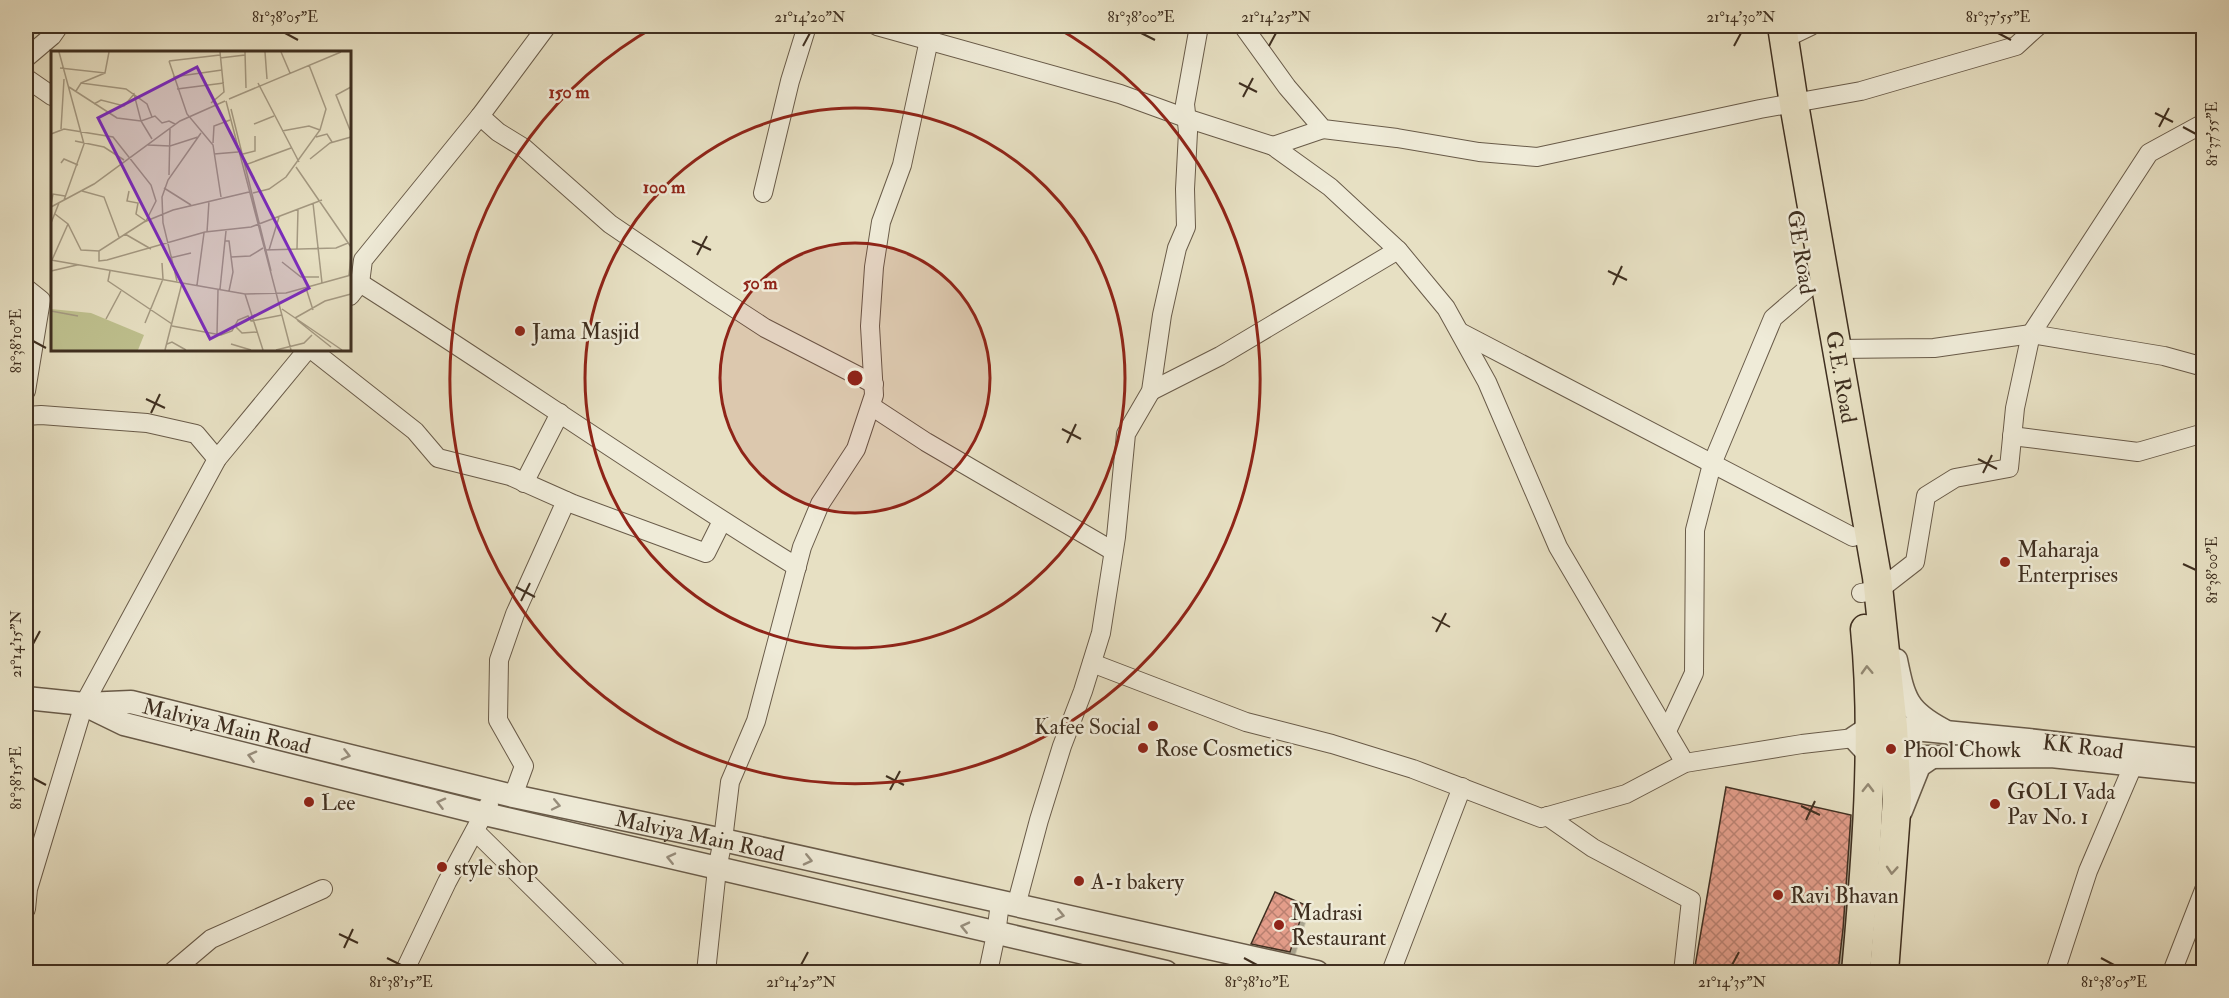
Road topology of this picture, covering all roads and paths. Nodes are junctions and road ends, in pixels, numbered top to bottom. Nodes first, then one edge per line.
1 (59, 26) edge
2 (547, 26) edge
3 (807, 26) edge
4 (877, 26) edge
5 (1200, 26) edge
6 (1243, 26) edge
7 (1811, 26) edge
8 (2038, 26) edge
9 (1778, 30) edge
10 (930, 33) edge
11 (26, 58) edge
12 (26, 78) edge
13 (51, 95) edge
14 (1786, 106) junction
15 (480, 116) junction
16 (1186, 118) junction
17 (2204, 123) edge
18 (1323, 129) junction
19 (1273, 146) junction
20 (763, 193) dead end
21 (1398, 250) junction
22 (356, 255) edge
23 (26, 288) edge
24 (1808, 288) junction
25 (355, 290) edge
26 (1460, 332) junction
27 (2031, 334) junction
28 (1836, 349) junction
29 (306, 351) edge
30 (313, 351) edge
31 (2204, 367) edge
32 (874, 384) junction
33 (26, 391) edge
34 (1151, 391) junction
35 (871, 406) junction
36 (560, 413) junction
37 (26, 416) edge
38 (2204, 433) edge
39 (2012, 436) junction
40 (217, 459) junction
41 (1712, 464) junction
42 (524, 483) junction
43 (566, 501) junction
44 (722, 521) junction
45 (1853, 537) junction
46 (1113, 551) junction
47 (797, 567) junction
48 (1870, 591) junction
49 (1882, 619) junction
50 (1092, 663) junction
51 (26, 698) edge
52 (84, 704) junction
53 (1667, 731) junction
54 (1948, 732) junction
55 (1876, 741) junction
56 (1932, 757) junction
57 (2136, 759) junction
58 (2204, 760) edge
59 (1685, 763) junction
60 (2204, 772) edge
61 (1462, 787) junction
62 (504, 794) junction
63 (1547, 816) junction
64 (480, 822) junction
65 (1895, 829) junction
66 (723, 840) junction
67 (717, 869) junction
68 (323, 889) dead end
69 (2204, 890) edge
70 (1008, 904) junction
71 (26, 909) edge
72 (996, 934) junction
73 (1885, 970) edge
74 (172, 972) edge
75 (404, 972) edge
76 (618, 972) edge
77 (706, 972) edge
78 (987, 972) edge
79 (1166, 972) edge
80 (1317, 972) edge
81 (1391, 972) edge
82 (1683, 972) edge
83 (1856, 972) edge
84 (2055, 972) edge
85 (2172, 972) edge

1 - 11 street
2 - 15 street
3 - 20 street
4 - 10 street
5 - 16 street
6 - 18 street
7 - 9 street
8 - 14 street
9 - 14 main road, GE Road
10 - 16 street
10 - 32 street
12 - 13 street
14 - 18 street
14 - 24 main road, GE Road
14 - 28 main road, G.E. Road
15 - 22 street
15 - 32 street
16 - 19 street
16 - 34 street
17 - 27 street
18 - 19 street
19 - 21 street
21 - 26 street
21 - 34 street
22 - 25 street
23 - 33 street
24 - 41 street
24 - 45 main road, GE Road
25 - 36 street
26 - 41 street
26 - 53 street
27 - 28 street
27 - 31 street
27 - 39 street
28 - 48 main road, G.E. Road
29 - 40 street
30 - 42 street
32 - 35 street
34 - 46 street
35 - 46 street
35 - 47 street
36 - 42 street
36 - 44 street
37 - 40 street
38 - 39 street
39 - 48 street
40 - 52 street
41 - 45 street
41 - 53 street
42 - 43 street
43 - 44 street
43 - 62 street
44 - 47 street
45 - 48 main road, GE Road
46 - 50 street
47 - 66 street
48 - 49 main road, G.E. Road
55 -> 48 main road, GE Road
49 - 54 street
49 - 55 main road, G.E. Road
50 - 61 street
50 - 70 street
51 - 52 street, Malviya Main Road
52 -> 62 street, Malviya Main Road
64 -> 52 street, Malviya Main Road
52 - 71 street
53 - 59 street
54 - 55 street, KK Road
54 - 57 street, KK Road
55 - 56 street, KK Road
55 - 59 street
55 - 65 main road
83 -> 55 main road
56 - 57 street, KK Road
56 - 65 street
57 - 58 street, KK Road
57 - 60 street, KK Road
57 - 84 street
59 - 63 street
61 - 63 street
61 - 81 street
62 - 64 street
62 -> 66 street, Malviya Main Road
63 - 82 street
67 -> 64 street, Malviya Main Road
64 - 75 street
64 - 76 street
65 -> 73 main road
66 - 67 street
66 -> 70 street, Malviya Main Road
72 -> 67 street, Malviya Main Road
67 - 77 street
68 - 74 street
69 - 85 street
70 - 72 street
70 -> 80 street, Malviya Main Road
72 - 78 street
72 - 79 street, Malviya Main Road

